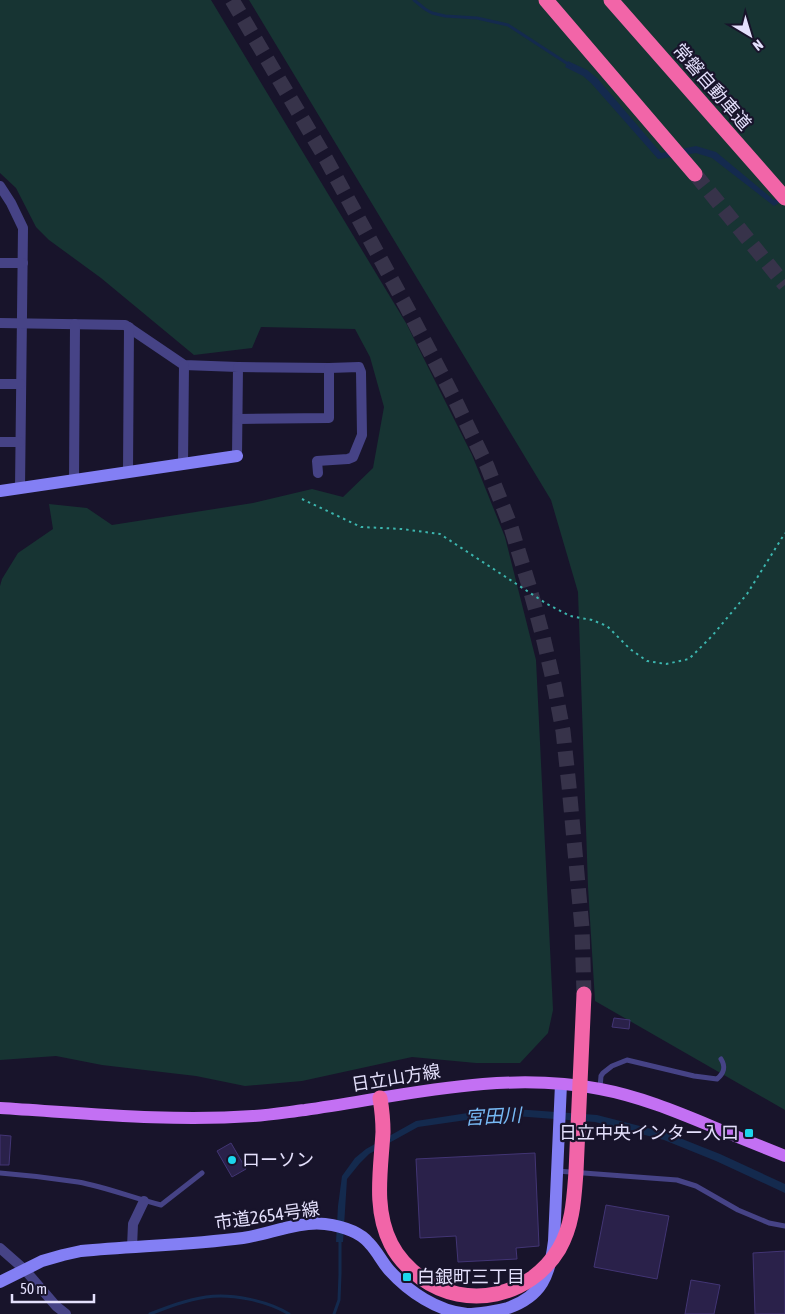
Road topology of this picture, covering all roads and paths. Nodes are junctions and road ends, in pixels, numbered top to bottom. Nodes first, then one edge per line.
1 (546, 0) edge
2 (611, 0) edge
3 (695, 174) tunnel mouth
4 (0, 186) edge
5 (785, 198) edge
6 (5, 203) edge
7 (0, 263) edge
8 (23, 263) junction
9 (0, 323) edge
10 (22, 323) junction
11 (75, 324) junction
12 (129, 327) junction
13 (184, 365) junction
14 (238, 367) junction
15 (329, 368) junction
16 (0, 384) edge
17 (21, 384) junction
18 (238, 419) junction
19 (0, 442) edge
20 (20, 442) junction
21 (237, 456) joint
22 (183, 464) junction
23 (128, 471) junction
24 (318, 473) dead end
25 (74, 480) junction
26 (20, 488) junction
27 (0, 491) edge
28 (302, 499) dead end
29 (785, 532) edge
30 (584, 994) tunnel mouth
31 (721, 1059) dead end
32 (561, 1084) junction
33 (600, 1088) junction
34 (380, 1098) junction
35 (0, 1108) edge
36 (785, 1156) edge
37 (557, 1171) junction
38 (0, 1173) edge
39 (202, 1173) dead end
40 (144, 1201) junction
41 (785, 1226) edge
42 (132, 1247) junction
43 (0, 1248) edge
44 (24, 1270) junction
45 (0, 1282) edge
46 (66, 1314) edge

1 - 3 highway
2 - 5 highway, 常磐自動車道
4 - 6 street
6 - 8 street
7 - 8 street
8 - 10 street
9 - 10 street
10 - 11 street
10 - 17 street
11 - 12 street
11 - 25 street
12 - 13 street
12 - 23 street
13 - 14 street
13 - 22 street
14 - 15 street
14 - 18 street
15 - 18 street
15 - 24 street
16 - 17 street
17 - 20 street
18 - 21 street
19 - 20 street
20 - 26 street
21 - 22 street
22 - 23 street
23 - 25 street
25 - 26 street
26 - 27 street
28 - 29 path
30 - 34 highway
31 - 33 lane
32 - 33 main road, 日立山方線
32 - 34 main road, 日立山方線
32 - 37 street, 市道2654号線
33 - 36 main road, 日立山方線
34 - 35 main road, 日立山方線
37 - 41 lane
37 - 42 street, 市道2654号線
38 - 40 lane
39 - 40 lane
40 - 42 street
42 - 44 street, 市道2654号線
43 - 44 street
44 - 45 street, 市道2654号線
44 - 46 street

